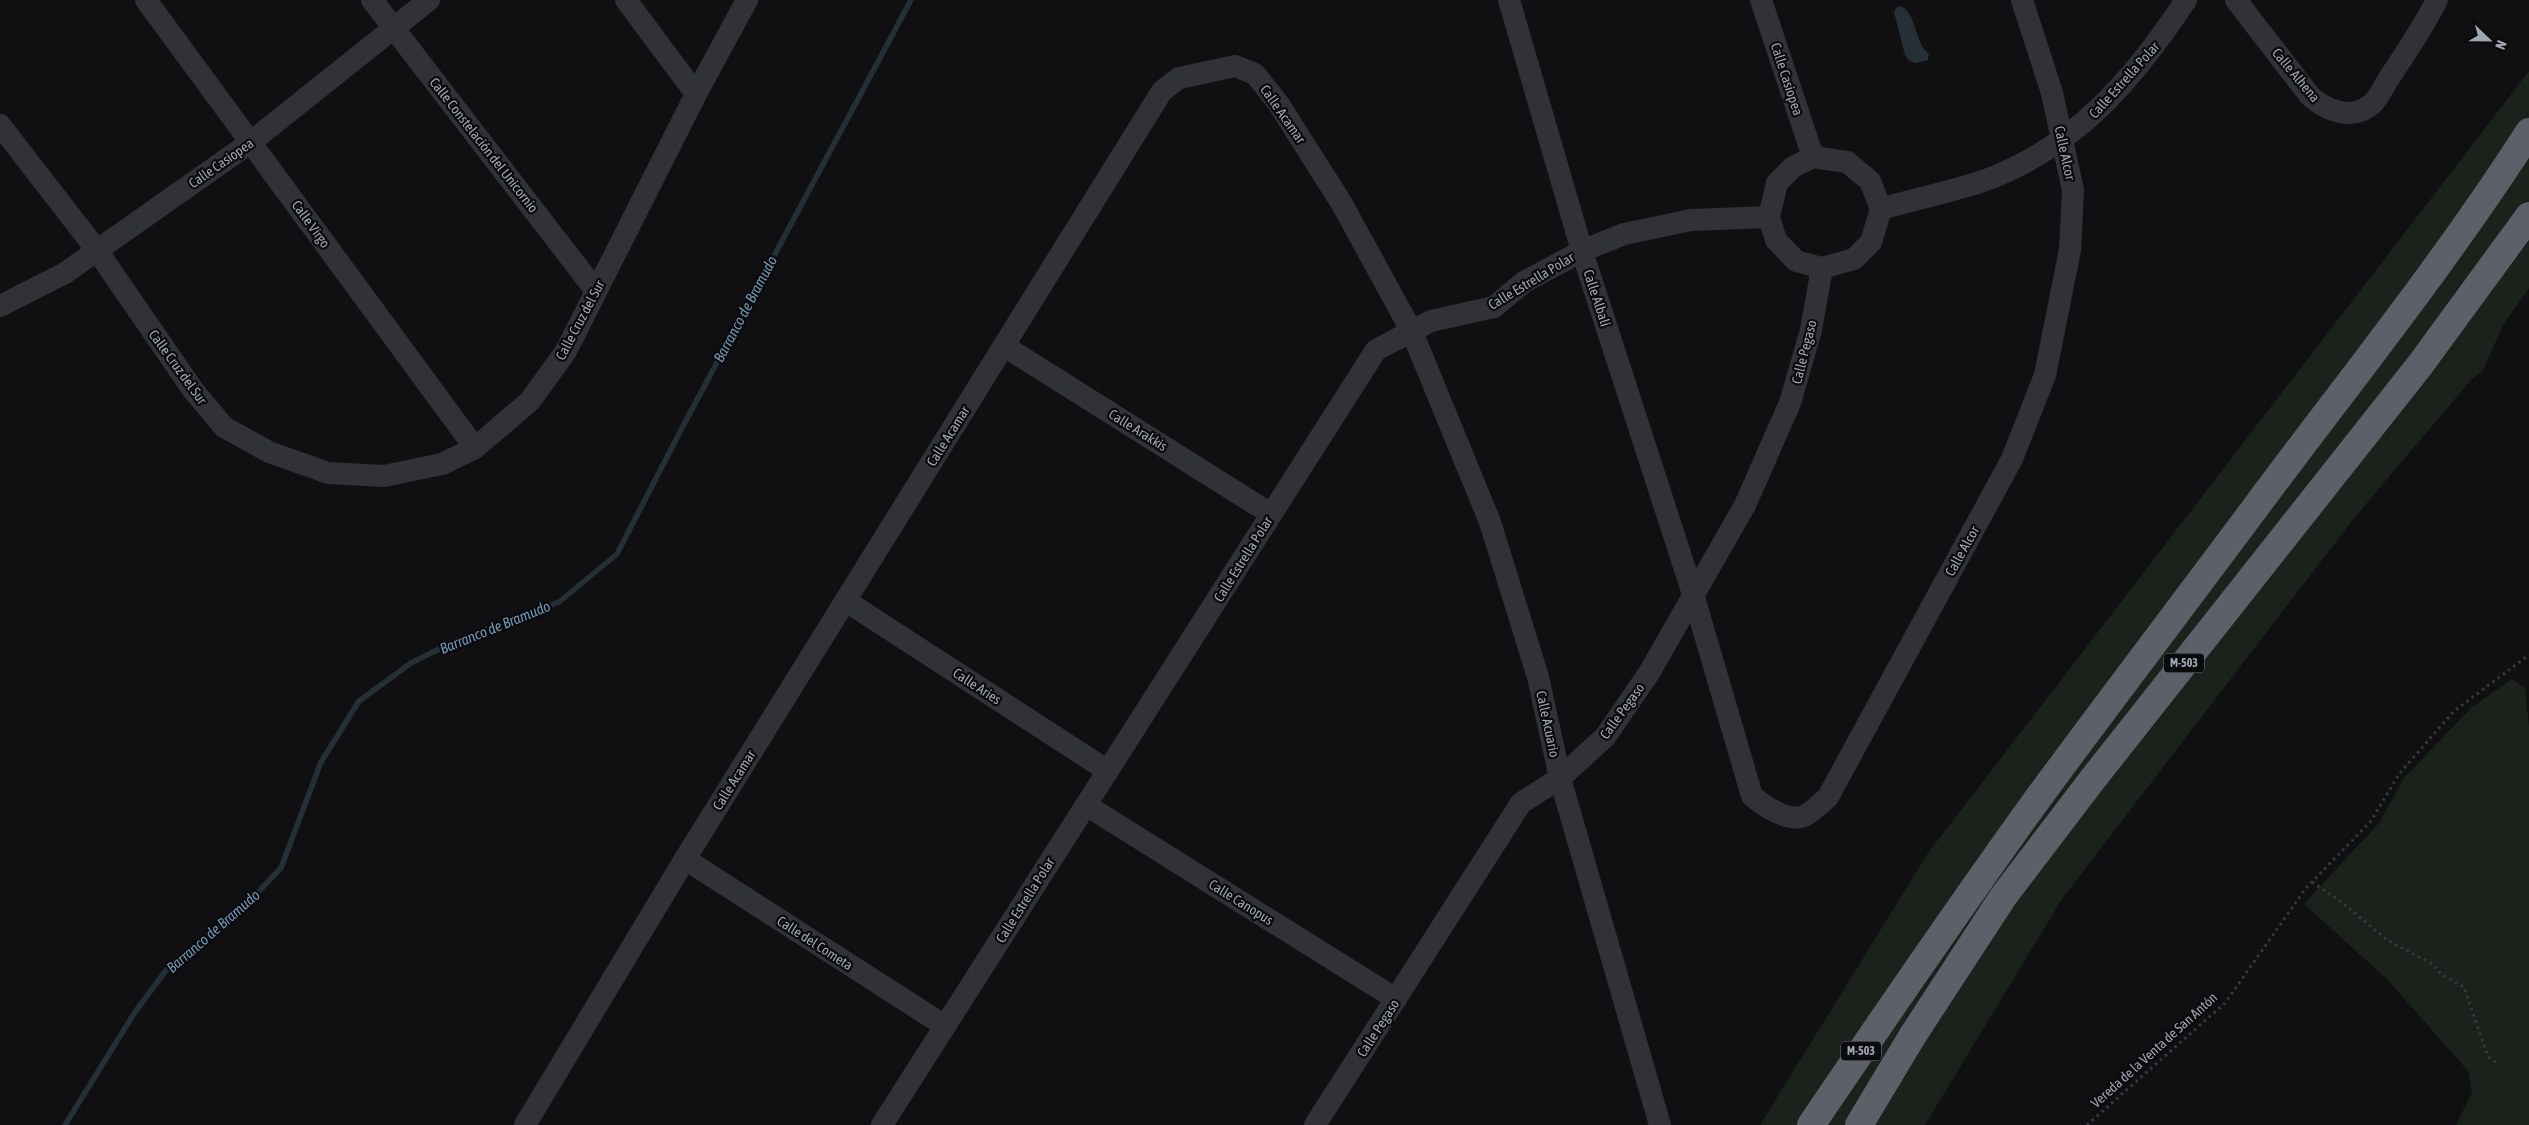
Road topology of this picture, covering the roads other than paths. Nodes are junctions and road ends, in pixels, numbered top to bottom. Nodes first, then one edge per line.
1 (146, 0) edge
2 (372, 0) edge
3 (429, 0) edge
4 (626, 0) edge
5 (747, 0) edge
6 (1509, 0) edge
7 (1761, 0) edge
8 (2022, 0) edge
9 (2186, 0) edge
10 (2236, 0) edge
11 (2437, 0) edge
12 (394, 28) junction
13 (696, 94) junction
14 (0, 125) edge
15 (2529, 132) edge
16 (2062, 141) junction
17 (251, 142) junction
18 (1813, 158) junction
19 (1881, 209) junction
20 (2529, 216) edge
21 (1769, 217) junction
22 (96, 249) junction
23 (1582, 251) junction
24 (1822, 268) junction
25 (596, 290) junction
26 (0, 306) edge
27 (1412, 332) junction
28 (1004, 346) junction
29 (475, 448) junction
30 (1271, 514) junction
31 (1694, 594) junction
32 (846, 601) junction
33 (1108, 771) junction
34 (1560, 778) junction
35 (1086, 805) junction
36 (685, 859) junction
37 (1912, 977) junction
38 (1396, 999) junction
39 (945, 1026) junction
40 (525, 1125) edge
41 (882, 1125) edge
42 (1315, 1125) edge
43 (1660, 1125) edge
44 (1811, 1125) edge
45 (1823, 1125) edge
46 (1859, 1125) edge

1 - 17 street, Calle Virgo
2 - 12 street, Calle Constelación del Unicornio
3 - 12 street, Calle Casiopea
4 - 13 street
5 - 13 street, Calle Cruz del Sur
6 - 23 street, Calle Albalí
7 - 18 street, Calle Casiopea
8 - 16 street, Calle Alcor
9 - 16 street, Calle Estrella Polar
10 - 11 street, Calle Alhena
12 - 17 street, Calle Casiopea
12 - 25 street, Calle Constelación del Unicornio
13 - 25 street, Calle Cruz del Sur
14 - 22 street, Calle Cruz del Sur
15 - 37 highway, M-503
16 - 19 street, Calle Estrella Polar
16 - 31 street, Calle Alcor
17 - 22 street, Calle Casiopea
17 - 29 street, Calle Virgo
18 - 19 street
18 - 21 street
19 - 24 street
20 - 46 highway, M-503
21 - 23 street, Calle Estrella Polar
21 - 24 street
22 - 26 street, Calle Casiopea
22 - 29 street, Calle Cruz del Sur
23 - 27 street, Calle Estrella Polar
23 - 31 street, Calle Albalí
24 - 31 street, Calle Pegaso
25 - 29 street, Calle Cruz del Sur
27 - 28 street, Calle Acamar
27 - 30 street, Calle Estrella Polar
27 - 34 street, Calle Acuario
28 - 30 street, Calle Arakkis
28 - 32 street, Calle Acamar
30 - 33 street, Calle Estrella Polar
31 - 34 street, Calle Pegaso
32 - 33 street, Calle Aries
32 - 36 street, Calle Acamar
33 - 35 street, Calle Estrella Polar
34 - 38 street, Calle Pegaso
34 - 43 street, Calle Acuario
35 - 38 street, Calle Canopus
35 - 39 street, Calle Estrella Polar
36 - 39 street, Calle del Cometa
36 - 40 street, Calle Acamar
37 - 44 highway, M-503
37 - 45 highway, M-503
38 - 42 street, Calle Pegaso
39 - 41 street, Calle Estrella Polar

